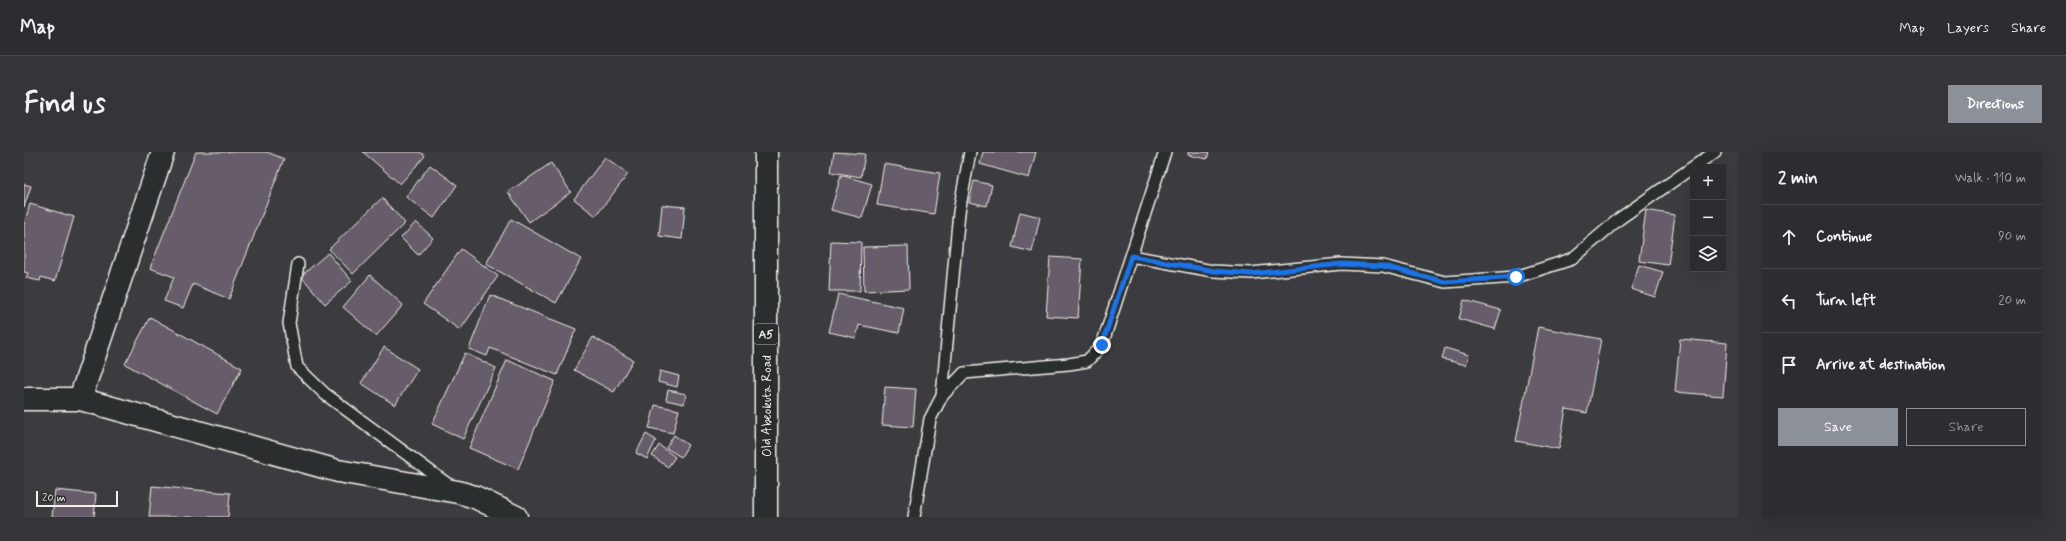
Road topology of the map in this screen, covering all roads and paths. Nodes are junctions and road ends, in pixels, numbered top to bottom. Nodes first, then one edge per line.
1 (163, 152) edge
2 (766, 152) edge
3 (970, 152) edge
4 (1165, 152) edge
5 (1715, 152) edge
6 (1697, 164) edge
7 (1690, 169) edge
8 (1131, 256) junction
9 (298, 264) dead end
10 (942, 396) junction
11 (24, 399) edge
12 (80, 399) junction
13 (458, 492) junction
14 (516, 517) edge
15 (766, 517) edge
16 (914, 517) edge

1 - 12 main road
2 - 15 main road, Old Abeokuta Road / A5
3 - 10 lane
4 - 8 lane
5 - 6 lane
7 - 8 lane
8 - 10 lane
9 - 13 lane
10 - 16 lane
11 - 12 main road
12 - 13 main road
13 - 14 main road

